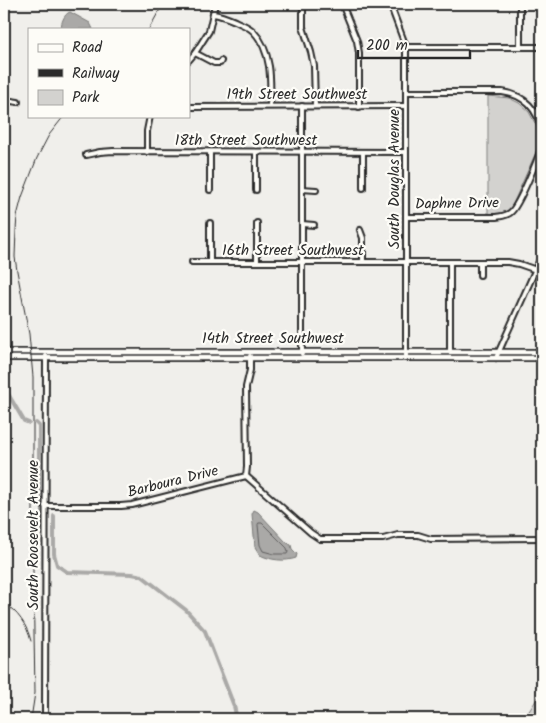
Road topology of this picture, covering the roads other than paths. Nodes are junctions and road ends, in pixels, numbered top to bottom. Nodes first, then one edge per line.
1 (215, 4) edge
2 (303, 4) edge
3 (342, 4) edge
4 (390, 4) edge
5 (520, 4) edge
6 (213, 14) junction
7 (406, 47) junction
8 (542, 47) edge
9 (520, 48) junction
10 (195, 53) junction
11 (190, 59) edge
12 (221, 61) dead end
13 (406, 92) junction
14 (4, 100) edge
15 (18, 102) dead end
16 (270, 106) junction
17 (302, 106) junction
18 (315, 106) junction
19 (406, 106) junction
20 (190, 107) edge
21 (359, 107) junction
22 (542, 108) edge
23 (536, 112) junction
24 (150, 118) edge
25 (542, 132) edge
26 (542, 144) edge
27 (147, 152) junction
28 (210, 152) junction
29 (256, 152) junction
30 (302, 152) junction
31 (363, 152) junction
32 (406, 152) junction
33 (86, 155) dead end
34 (536, 162) junction
35 (542, 165) edge
36 (363, 188) dead end
37 (302, 189) junction
38 (210, 190) dead end
39 (256, 190) dead end
40 (316, 190) dead end
41 (406, 217) junction
42 (210, 223) dead end
43 (257, 223) dead end
44 (302, 224) junction
45 (314, 225) dead end
46 (360, 230) dead end
47 (542, 255) edge
48 (192, 262) dead end
49 (210, 262) junction
50 (256, 262) junction
51 (302, 262) junction
52 (363, 262) junction
53 (406, 262) junction
54 (450, 262) junction
55 (480, 262) junction
56 (536, 270) junction
57 (542, 272) edge
58 (480, 275) dead end
59 (4, 352) edge
60 (46, 352) junction
61 (250, 352) junction
62 (302, 352) junction
63 (450, 352) junction
64 (542, 352) edge
65 (406, 355) junction
66 (497, 355) junction
67 (4, 358) edge
68 (46, 358) junction
69 (250, 358) junction
70 (302, 358) junction
71 (542, 358) edge
72 (246, 476) junction
73 (45, 506) junction
74 (542, 538) edge
75 (45, 719) edge

1 - 6 street
2 - 18 street
3 - 21 street
4 - 7 street, South Douglas Avenue
5 - 9 street
6 - 10 street
6 - 16 street
7 - 9 street
7 - 13 street, South Douglas Avenue
8 - 9 street
10 - 11 street
10 - 12 street
13 - 19 street, South Douglas Avenue
13 - 23 street
14 - 15 street
16 - 17 street, 19th Street Southwest
16 - 20 street, 19th Street Southwest
17 - 18 street, 19th Street Southwest
17 - 30 street
18 - 21 street, 19th Street Southwest
19 - 21 street, 19th Street Southwest
19 - 32 street, South Douglas Avenue
22 - 23 street
23 - 25 street
24 - 27 street
26 - 34 street, Daphne Drive
27 - 28 street, 18th Street Southwest
27 - 33 street, 18th Street Southwest
28 - 29 street, 18th Street Southwest
28 - 38 street
29 - 30 street, 18th Street Southwest
29 - 39 street
30 - 31 street, 18th Street Southwest
30 - 37 street
31 - 32 street, 18th Street Southwest
31 - 36 street
32 - 41 street, South Douglas Avenue
34 - 35 street
34 - 41 street, Daphne Drive
37 - 40 street
37 - 44 street
41 - 53 street, South Douglas Avenue
42 - 49 street
43 - 50 street
44 - 45 street
44 - 51 street
46 - 52 street
47 - 56 street
48 - 49 street, 16th Street Southwest
49 - 50 street, 16th Street Southwest
50 - 51 street, 16th Street Southwest
51 - 52 street, 16th Street Southwest
51 - 62 street
52 - 53 street, 16th Street Southwest
53 - 54 street, 16th Street Southwest
53 - 65 street, South Douglas Avenue
54 - 55 street, 16th Street Southwest
54 - 63 street
55 - 56 street, 16th Street Southwest
55 - 58 street
56 - 57 street, 16th Street Southwest
56 - 66 street
59 - 60 main road, 14th Street Southwest
60 - 61 main road, 14th Street Southwest
60 - 68 street, South Roosevelt Avenue
61 - 62 main road, 14th Street Southwest
61 - 69 street
62 - 65 main road, 14th Street Southwest
62 - 70 street
63 - 65 main road, 14th Street Southwest
63 - 66 main road, 14th Street Southwest
64 - 66 main road, 14th Street Southwest
65 - 66 main road, 14th Street Southwest
65 - 70 main road, 14th Street Southwest
66 - 71 main road, 14th Street Southwest
67 - 68 main road, 14th Street Southwest
68 - 69 main road, 14th Street Southwest
68 - 73 street, South Roosevelt Avenue
69 - 70 main road, 14th Street Southwest
69 - 72 street
72 - 73 street, Barboura Drive
72 - 74 street
73 - 75 street, South Roosevelt Avenue

